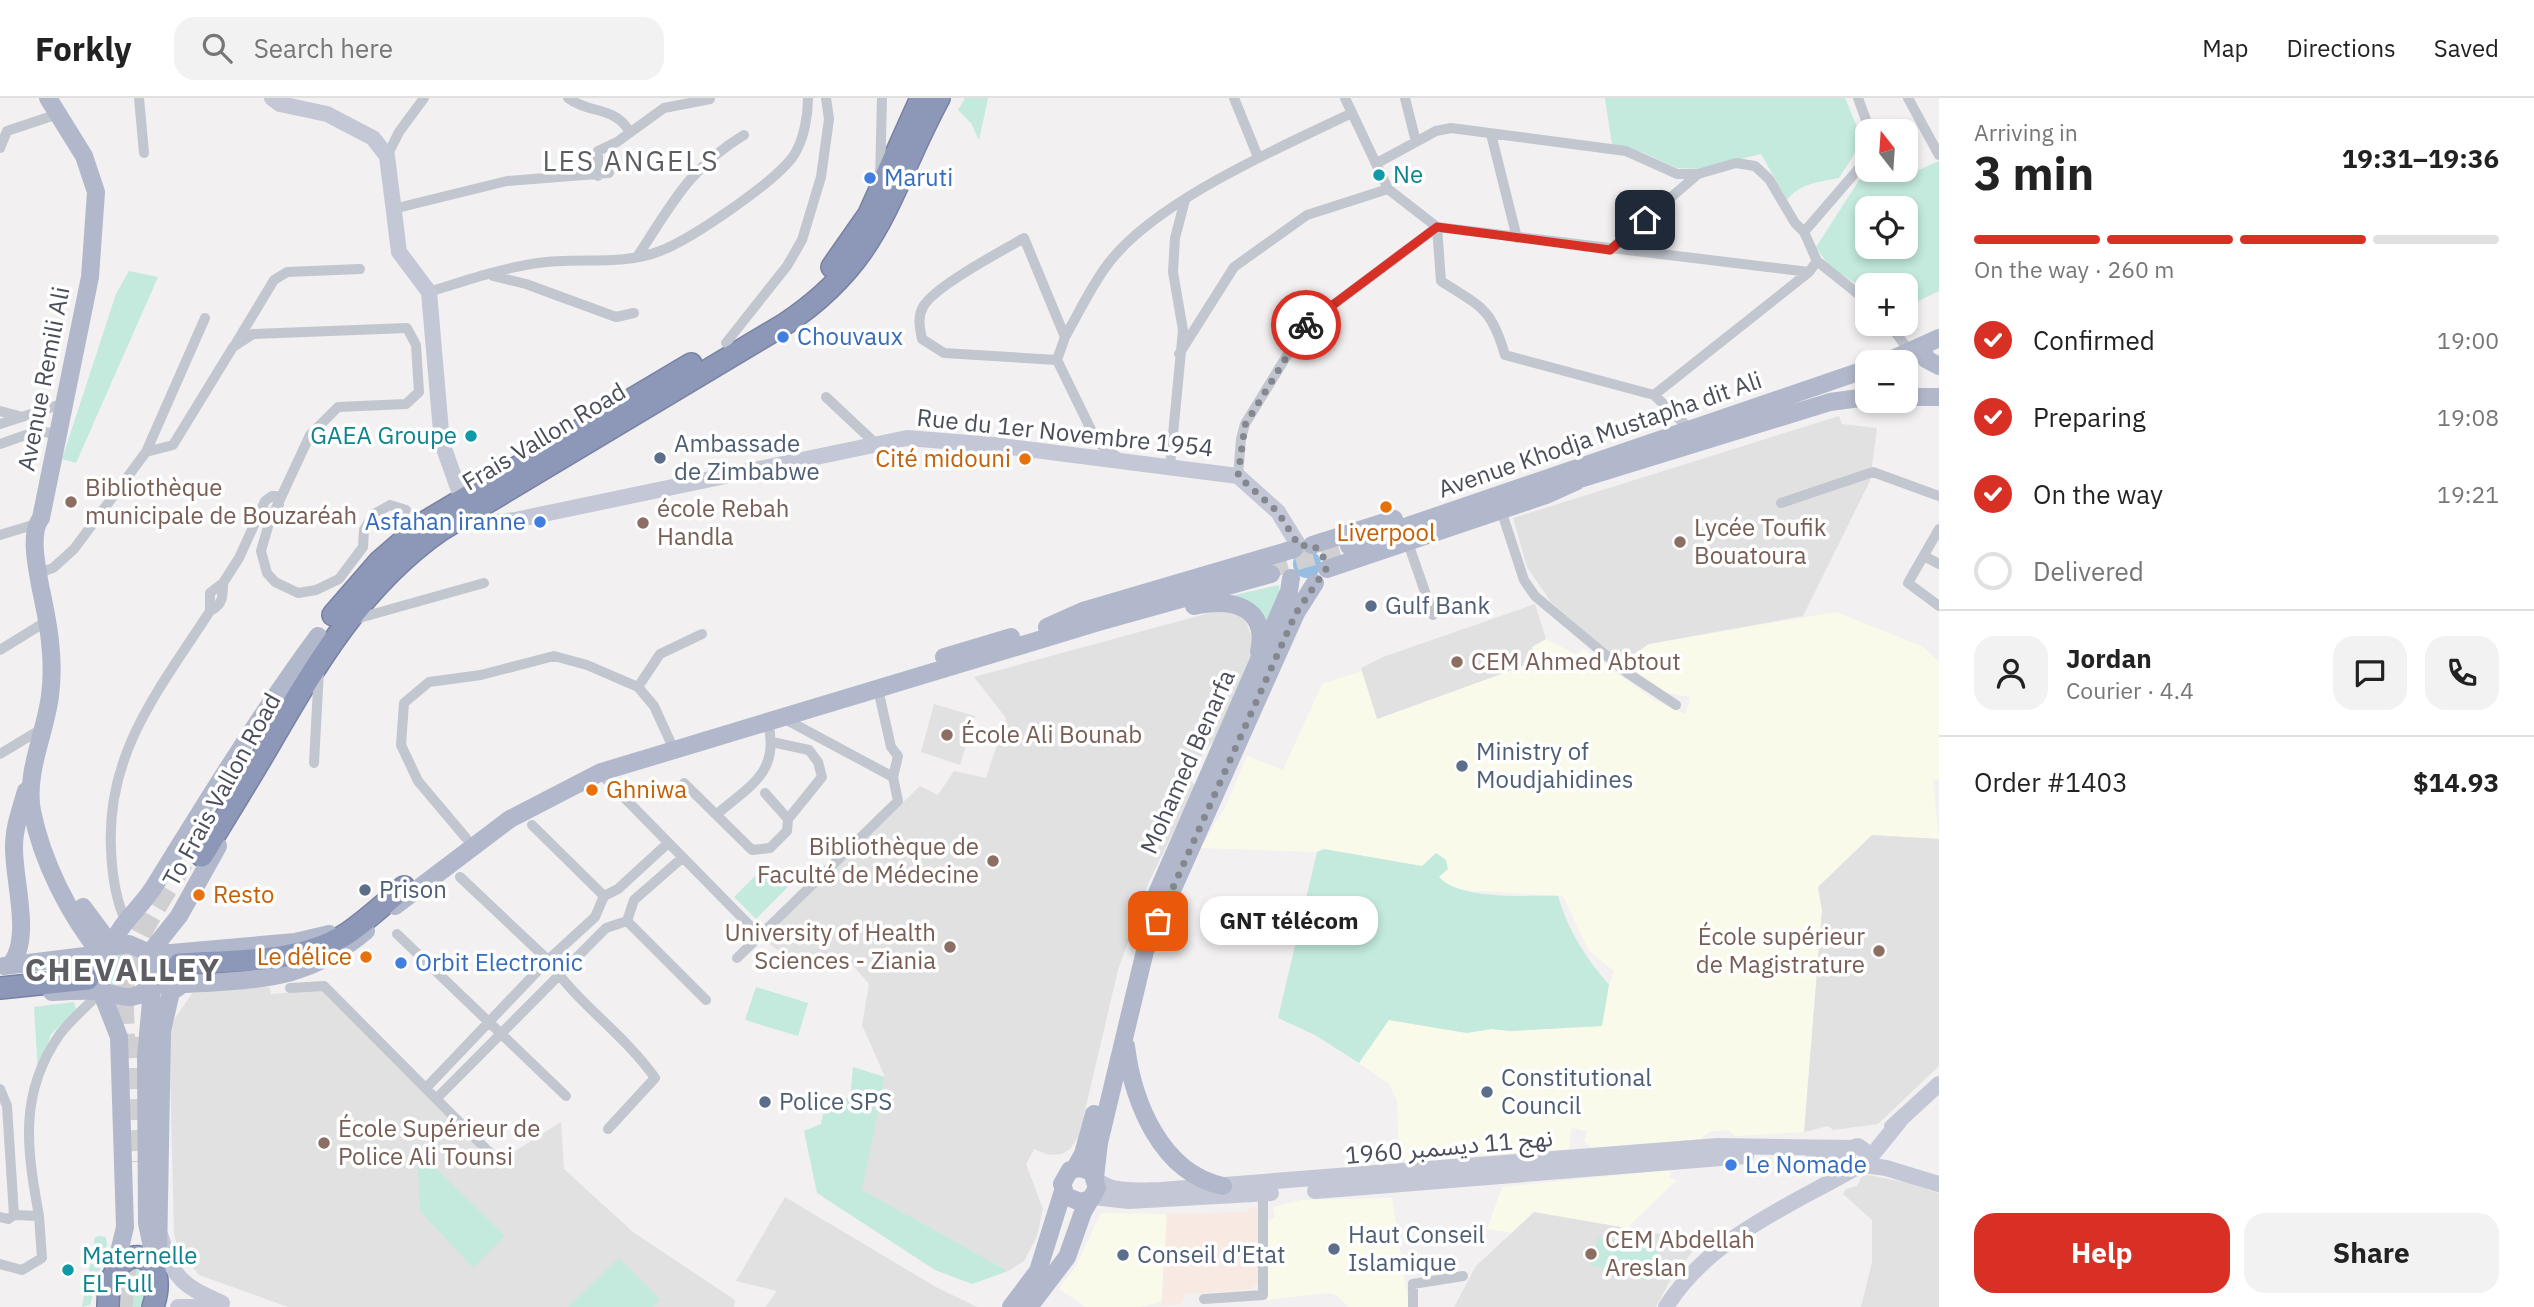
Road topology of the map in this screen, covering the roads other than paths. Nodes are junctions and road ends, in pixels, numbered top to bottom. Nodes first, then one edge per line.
1 (48, 98) edge
2 (139, 98) edge
3 (272, 98) edge
4 (424, 98) edge
5 (568, 98) edge
6 (808, 98) edge
7 (825, 98) edge
8 (882, 98) edge
9 (921, 98) edge
10 (939, 98) edge
11 (1234, 98) edge
12 (1345, 98) edge
13 (1405, 98) edge
14 (1858, 98) edge
15 (1908, 98) edge
16 (710, 99) edge
17 (1352, 113) junction
18 (58, 114) junction
19 (1866, 119) edge
20 (628, 131) junction
21 (1492, 134) junction
22 (744, 135) dead end
23 (1416, 142) junction
24 (0, 148) edge
25 (145, 153) dead end
26 (1939, 155) edge
27 (387, 156) junction
28 (1258, 157) junction
29 (1377, 163) junction
30 (1855, 173) edge
31 (1698, 174) junction
32 (1388, 189) junction
33 (881, 190) junction
34 (1185, 200) junction
35 (393, 209) junction
36 (1437, 227) junction
37 (1804, 232) junction
38 (1517, 238) junction
39 (1610, 250) junction
40 (638, 257) junction
41 (1817, 261) junction
42 (360, 269) dead end
43 (1809, 272) junction
44 (489, 275) junction
45 (429, 292) junction
46 (1855, 292) edge
47 (634, 313) dead end
48 (205, 318) dead end
49 (1908, 336) edge
50 (1065, 337) junction
51 (726, 343) junction
52 (1924, 346) edge
53 (233, 347) junction
54 (1179, 354) junction
55 (1057, 360) junction
56 (1939, 366) edge
57 (1855, 373) edge
58 (1654, 395) junction
59 (826, 397) dead end
60 (1918, 397) edge
61 (1939, 397) edge
62 (1855, 399) edge
63 (65, 403) junction
64 (0, 411) edge
65 (19, 416) junction
66 (0, 424) edge
67 (1690, 429) junction
68 (58, 434) junction
69 (875, 443) junction
70 (0, 444) edge
71 (146, 452) junction
72 (1147, 464) junction
73 (1170, 466) junction
74 (1238, 476) junction
75 (1555, 476) junction
76 (1581, 479) junction
77 (1939, 496) edge
78 (1782, 503) dead end
79 (279, 505) junction
80 (465, 506) junction
81 (405, 510) dead end
82 (1502, 510) junction
83 (36, 524) junction
84 (1939, 529) edge
85 (0, 535) edge
86 (1407, 540) junction
87 (1302, 547) junction
88 (1924, 556) junction
89 (1939, 564) edge
90 (1326, 569) junction
91 (1270, 572) tunnel mouth
92 (38, 573) junction
93 (1291, 578) junction
94 (484, 583) dead end
95 (1315, 583) junction
96 (1939, 606) edge
97 (1156, 615) junction
98 (1433, 615) dead end
99 (47, 621) junction
100 (346, 622) junction
101 (1048, 633) junction
102 (702, 634) dead end
103 (324, 640) junction
104 (0, 650) edge
105 (320, 664) junction
106 (1254, 675) junction
107 (638, 687) junction
108 (878, 689) junction
109 (1676, 705) dead end
110 (775, 720) junction
111 (45, 727) junction
112 (670, 741) junction
113 (772, 742) junction
114 (0, 754) edge
115 (314, 763) dead end
116 (33, 772) junction
117 (600, 773) junction
118 (893, 777) junction
119 (684, 783) dead end
120 (765, 793) dead end
121 (717, 814) junction
122 (788, 819) junction
123 (532, 824) dead end
124 (466, 838) junction
125 (667, 844) junction
126 (43, 846) junction
127 (196, 853) tunnel mouth
128 (682, 858) junction
129 (460, 877) dead end
130 (404, 887) junction
131 (604, 896) junction
132 (382, 916) junction
133 (595, 917) junction
134 (627, 921) junction
135 (126, 922) junction
136 (174, 923) junction
137 (95, 925) junction
138 (606, 928) junction
139 (397, 934) dead end
140 (760, 936) junction
141 (201, 950) junction
142 (148, 955) junction
143 (737, 957) dead end
144 (548, 960) junction
145 (3, 969) edge
146 (181, 974) junction
147 (559, 975) junction
148 (98, 979) junction
149 (152, 984) junction
150 (0, 988) edge
151 (290, 988) dead end
152 (0, 995) edge
153 (706, 1000) dead end
154 (489, 1023) junction
155 (1125, 1030) junction
156 (501, 1034) junction
157 (1939, 1084) edge
158 (426, 1088) junction
159 (0, 1089) edge
160 (566, 1096) dead end
161 (437, 1098) junction
162 (608, 1129) dead end
163 (1859, 1157) junction
164 (495, 1158) dead end
165 (1075, 1168) junction
166 (1939, 1174) edge
167 (1939, 1184) edge
168 (1223, 1186) junction
169 (1094, 1188) junction
170 (1063, 1191) junction
171 (1263, 1194) junction
172 (14, 1215) junction
173 (40, 1216) junction
174 (0, 1217) edge
175 (161, 1236) junction
176 (1049, 1241) junction
177 (1071, 1248) junction
178 (0, 1264) edge
179 (115, 1269) junction
180 (156, 1269) junction
181 (1463, 1276) dead end
182 (1204, 1299) dead end
183 (227, 1306) edge
184 (108, 1307) edge
185 (153, 1307) edge
186 (178, 1307) edge
187 (1011, 1307) edge
188 (1029, 1307) edge
189 (1413, 1307) edge
190 (1666, 1307) edge

1 - 18 main road, Avenue Remili Ali
2 - 25 street
3 - 27 main road
4 - 27 street
5 - 20 street
6 - 40 street
7 - 51 street
8 - 33 street
9 - 33 highway, Frais Vallon Road
10 - 80 highway, Frais Vallon Road
11 - 28 street
12 - 17 street
13 - 23 street
14 - 19 street
15 - 26 street
16 - 20 street
17 - 28 street
17 - 29 street
18 - 24 street
18 - 63 main road, Avenue Remili Ali
20 - 35 street
21 - 23 street
21 - 31 street
21 - 38 street
22 - 40 street
23 - 29 street
27 - 35 main road
28 - 34 street
29 - 32 street
30 - 37 street
31 - 37 street
31 - 39 street
32 - 36 street
32 - 54 street
33 - 51 highway, Frais Vallon Road
34 - 50 street
34 - 54 street
35 - 45 main road
36 - 38 street
36 - 58 street
36 - 74 street
37 - 41 street
38 - 39 street
39 - 43 street
40 - 44 street
41 - 43 street
41 - 46 street
42 - 53 street
43 - 58 street
44 - 45 street
44 - 47 street
45 - 80 main road
48 - 71 street
49 - 52 street
50 - 55 street
50 - 55 street
51 - 80 highway, Frais Vallon Road
52 - 56 main road
53 - 71 street
53 - 79 street
54 - 73 street
55 - 72 street
57 - 67 main road, Avenue Khodja Mustapha dit Ali
58 - 67 street
59 - 69 street
60 - 61 main road
62 - 76 main road, Avenue Khodja Mustapha dit Ali
63 - 65 street
63 - 68 main road, Avenue Remili Ali
64 - 65 street
65 - 66 street
67 - 75 main road, Avenue Khodja Mustapha dit Ali
68 - 70 street
68 - 83 main road, Avenue Remili Ali
69 - 72 main road, Rue du 1er Novembre 1954
69 - 80 main road, Rue du 1er Novembre 1954
71 - 92 street
72 - 73 main road, Rue du 1er Novembre 1954
73 - 74 main road, Rue du 1er Novembre 1954
74 - 87 main road, Rue du 1er Novembre 1954
75 - 76 main road, Avenue Khodja Mustapha dit Ali
75 - 87 main road
76 - 82 main road
77 - 78 street
79 - 81 street
79 - 135 street
80 - 100 highway, Frais Vallon Road
80 - 103 highway, Frais Vallon Road
82 - 86 main road
82 - 109 street
83 - 85 street
83 - 92 main road, Avenue Remili Ali
84 - 88 street
86 - 90 main road
86 - 98 street
87 - 90 main road
87 - 93 main road
87 - 101 main road
88 - 89 street
88 - 96 street
90 - 95 main road
91 - 101 main road
92 - 99 main road, Avenue Remili Ali
93 - 95 main road
93 - 97 main road
93 - 106 main road, Mohamed Benarfa
94 - 100 street
95 - 155 main road, Mohamed Benarfa
97 - 101 main road
97 - 106 main road
99 - 104 street
99 - 111 main road, Avenue Remili Ali
100 - 103 highway, Frais Vallon Road
101 - 108 main road
101 - 112 main road
102 - 107 street
103 - 105 main road, To Frais Vallon Road
103 - 127 highway, Frais Vallon Road
103 - 135 main road
105 - 115 street
105 - 136 main road, To Frais Vallon Road
106 - 165 main road, Mohamed Benarfa
107 - 112 street
107 - 124 street
108 - 110 main road
108 - 118 street
110 - 113 street
110 - 117 main road
110 - 118 street
111 - 114 street
111 - 116 main road, Avenue Remili Ali
112 - 124 main road
113 - 121 street
113 - 122 street
116 - 126 main road, Avenue Remili Ali
116 - 145 main road
117 - 125 street
117 - 132 main road
118 - 140 street
119 - 121 street
120 - 122 street
121 - 122 street
123 - 131 street
124 - 130 main road
125 - 128 street
125 - 131 street
126 - 137 main road
126 - 148 main road, Avenue Remili Ali
128 - 134 street
128 - 140 street
129 - 144 street
130 - 141 main road
130 - 146 highway
131 - 133 street
132 - 146 highway
132 - 146 main road
133 - 138 street
133 - 144 street
134 - 138 street
134 - 153 street
135 - 137 main road
135 - 148 main road
136 - 141 main road
136 - 142 main road, To Frais Vallon Road
137 - 148 main road
138 - 147 street
139 - 154 street
140 - 143 street
141 - 142 main road
142 - 148 main road
142 - 149 main road
144 - 147 street
144 - 154 street
145 - 148 highway
146 - 149 main road
146 - 175 main road
147 - 156 street
147 - 162 street
148 - 149 main road
148 - 150 highway
148 - 152 main road
148 - 173 street
148 - 179 main road
149 - 180 main road
151 - 158 street
154 - 156 street
154 - 158 street
155 - 168 main road
155 - 169 main road, Mohamed Benarfa
156 - 160 street
156 - 161 street
157 - 163 main road
158 - 161 street
159 - 172 street
161 - 164 street
163 - 166 main road, نهج 11 ديسمبر 1960
163 - 167 main road, نهج 11 ديسمبر 1960
163 - 168 main road, نهج 11 ديسمبر 1960
163 - 171 main road, نهج 11 ديسمبر 1960
163 - 190 main road
165 - 169 main road
165 - 170 main road
168 - 169 main road, نهج 11 ديسمبر 1960
169 - 170 main road
169 - 171 main road, نهج 11 ديسمبر 1960
169 - 177 main road, Mohamed Benarfa
170 - 176 main road
171 - 182 street
172 - 173 street
172 - 174 street
173 - 178 street
175 - 180 main road
175 - 183 main road
176 - 177 main road
176 - 187 main road
177 - 188 main road, Mohamed Benarfa
179 - 180 highway
179 - 184 highway
180 - 183 main road
180 - 185 highway
181 - 189 street
183 - 186 main road

